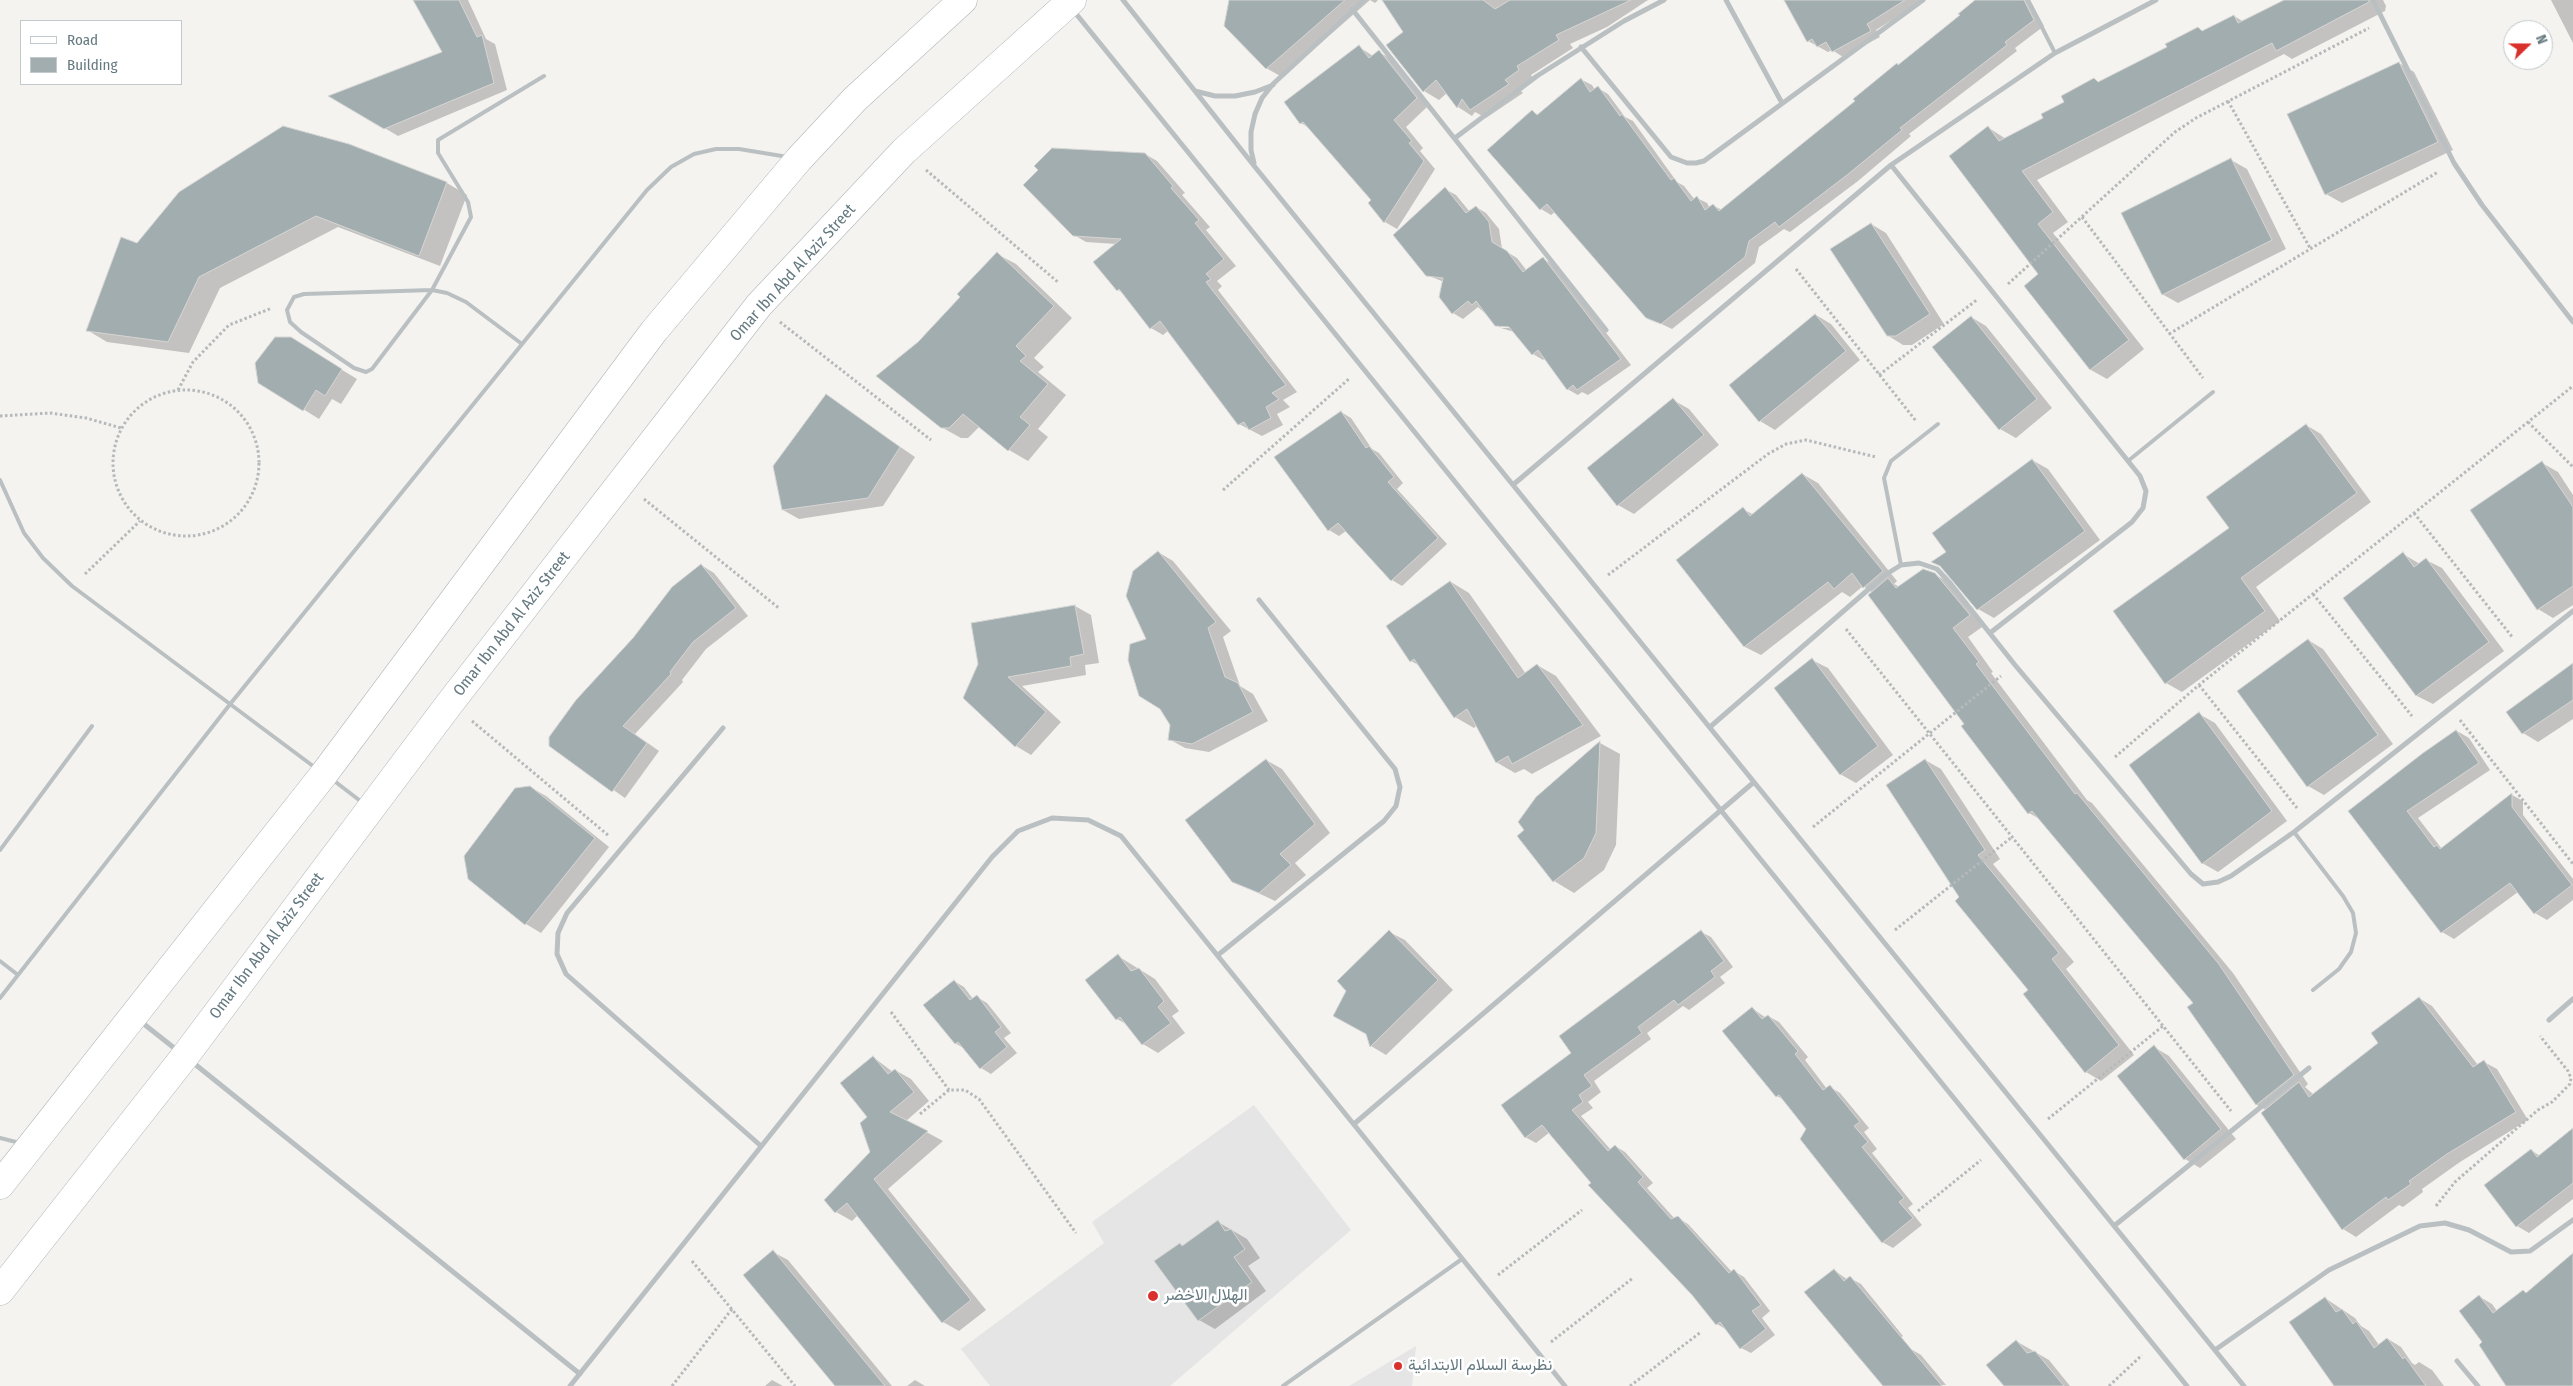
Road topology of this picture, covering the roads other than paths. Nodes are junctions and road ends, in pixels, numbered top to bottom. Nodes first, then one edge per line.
1 (963, 0) edge
2 (1123, 0) edge
3 (1364, 0) edge
4 (1664, 0) edge
5 (1726, 0) edge
6 (1923, 0) edge
7 (2028, 0) edge
8 (2156, 0) edge
9 (2373, 0) edge
10 (1070, 2) edge
11 (1352, 10) junction
12 (1581, 47) junction
13 (2056, 53) junction
14 (544, 76) dead end
15 (1273, 84) junction
16 (1195, 91) junction
17 (1782, 103) junction
18 (1455, 138) junction
19 (799, 159) junction
20 (1891, 165) junction
21 (1255, 167) junction
22 (432, 290) junction
23 (2573, 322) edge
24 (1606, 330) dead end
25 (522, 344) junction
26 (2213, 392) road end
27 (1938, 424) dead end
28 (2128, 461) junction
29 (0, 480) edge
30 (1514, 484) junction
31 (1901, 565) junction
32 (1258, 600) dead end
33 (2573, 611) edge
34 (1990, 633) junction
35 (231, 703) junction
36 (92, 726) dead end
37 (1710, 727) junction
38 (723, 728) dead end
39 (324, 774) junction
40 (1754, 782) junction
41 (370, 809) junction
42 (1721, 810) junction
43 (2294, 832) junction
44 (0, 850) edge
45 (1218, 955) junction
46 (0, 961) edge
47 (18, 975) junction
48 (2313, 990) dead end
49 (0, 998) edge
50 (2573, 999) edge
51 (134, 1016) junction
52 (2549, 1020) road end
53 (185, 1056) junction
54 (2309, 1068) dead end
55 (1354, 1124) junction
56 (0, 1138) edge
57 (32, 1146) junction
58 (761, 1146) junction
59 (0, 1185) edge
60 (2573, 1220) edge
61 (2114, 1226) junction
62 (1462, 1259) junction
63 (0, 1291) edge
64 (2215, 1350) junction
65 (2458, 1361) dead end
66 (580, 1374) junction
67 (570, 1386) edge
68 (1283, 1386) edge
69 (1565, 1386) edge
70 (2187, 1386) edge
71 (2244, 1386) edge
72 (2478, 1386) edge

1 - 19 street
2 - 16 street
3 - 11 street
4 - 12 street
5 - 17 street
6 - 17 street
7 - 13 lane
8 - 13 street
9 - 23 street
10 - 41 street, Omar Ibn Abd Al Aziz Street
10 - 42 street
11 - 15 street
11 - 18 street
12 - 17 street
12 - 18 street
13 - 20 street
14 - 22 lane
15 - 16 street
15 - 21 street
16 - 21 street
18 - 24 street
19 - 25 lane
19 - 39 street
20 - 28 street
20 - 30 street
21 - 30 street
22 - 22 lane
22 - 25 lane
25 - 35 lane
26 - 28 lane
27 - 31 lane
28 - 34 street
29 - 35 lane
30 - 37 street
31 - 34 street
31 - 37 street
32 - 45 street
33 - 43 street
34 - 43 street
35 - 39 lane
35 - 47 lane
36 - 44 lane
37 - 40 street
38 - 58 street
39 - 41 lane
39 - 51 street
40 - 42 street
40 - 61 street
41 - 53 street, Omar Ibn Abd Al Aziz Street
42 - 55 street
42 - 70 street
43 - 48 lane
45 - 55 street
45 - 58 street
46 - 47 lane
47 - 49 lane
50 - 52 street
51 - 53 street
51 - 57 street
53 - 63 street, Omar Ibn Abd Al Aziz Street
53 - 66 street
54 - 61 street
55 - 62 street
56 - 57 lane
57 - 59 street
58 - 66 street
60 - 64 street
61 - 64 street
62 - 68 lane
62 - 69 street
64 - 71 street
65 - 72 street
66 - 67 street

